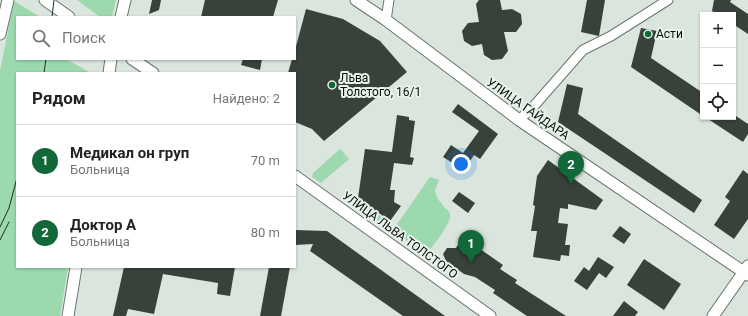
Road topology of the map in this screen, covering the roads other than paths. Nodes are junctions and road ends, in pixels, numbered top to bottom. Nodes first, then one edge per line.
1 (8, 0) edge
2 (44, 0) edge
3 (125, 0) edge
4 (356, 0) edge
5 (389, 0) edge
6 (668, 0) edge
7 (68, 16) edge
8 (121, 16) edge
9 (386, 20) junction
10 (0, 34) edge
11 (111, 60) edge
12 (133, 60) edge
13 (109, 72) edge
14 (151, 72) edge
15 (519, 120) junction
16 (296, 177) edge
17 (76, 268) edge
18 (747, 271) edge
19 (68, 316) edge
20 (490, 316) edge
21 (713, 316) edge

1 - 10 street
2 - 7 street
3 - 8 street
4 - 9 street, УЛИЦА ГАЙДАРА
5 - 9 street
6 - 15 street
9 - 15 street, УЛИЦА ГАЙДАРА
11 - 13 street
12 - 14 street
15 - 18 street, УЛИЦА ГАЙДАРА
16 - 20 street, УЛИЦА ЛЬВА ТОЛСТОГО
17 - 19 street
18 - 21 street

